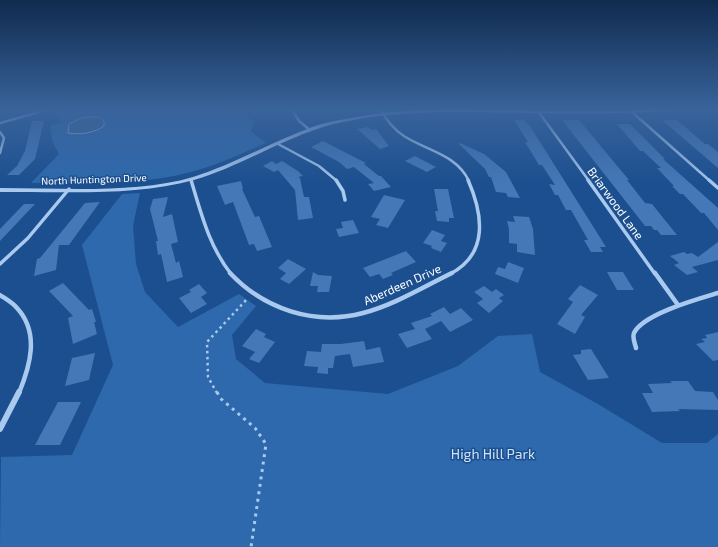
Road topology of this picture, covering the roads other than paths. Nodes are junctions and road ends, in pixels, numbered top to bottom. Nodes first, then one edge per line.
1 (2, 135) edge
2 (300, 135) edge
3 (401, 135) edge
4 (554, 135) edge
5 (657, 135) edge
6 (278, 144) junction
7 (0, 153) edge
8 (191, 179) junction
9 (718, 188) edge
10 (69, 189) junction
11 (0, 190) edge
12 (345, 200) dead end
13 (0, 264) edge
14 (718, 293) edge
15 (0, 295) edge
16 (678, 305) junction
17 (636, 348) dead end
18 (0, 429) edge

1 - 7 street
2 - 6 street, North Huntington Drive
3 - 8 street, Aberdeen Drive
4 - 16 street, Briarwood Lane
5 - 9 street
6 - 8 street, North Huntington Drive
6 - 12 street
8 - 10 street, North Huntington Drive
10 - 11 street, North Huntington Drive
10 - 13 street
14 - 16 street
15 - 18 street
16 - 17 street

